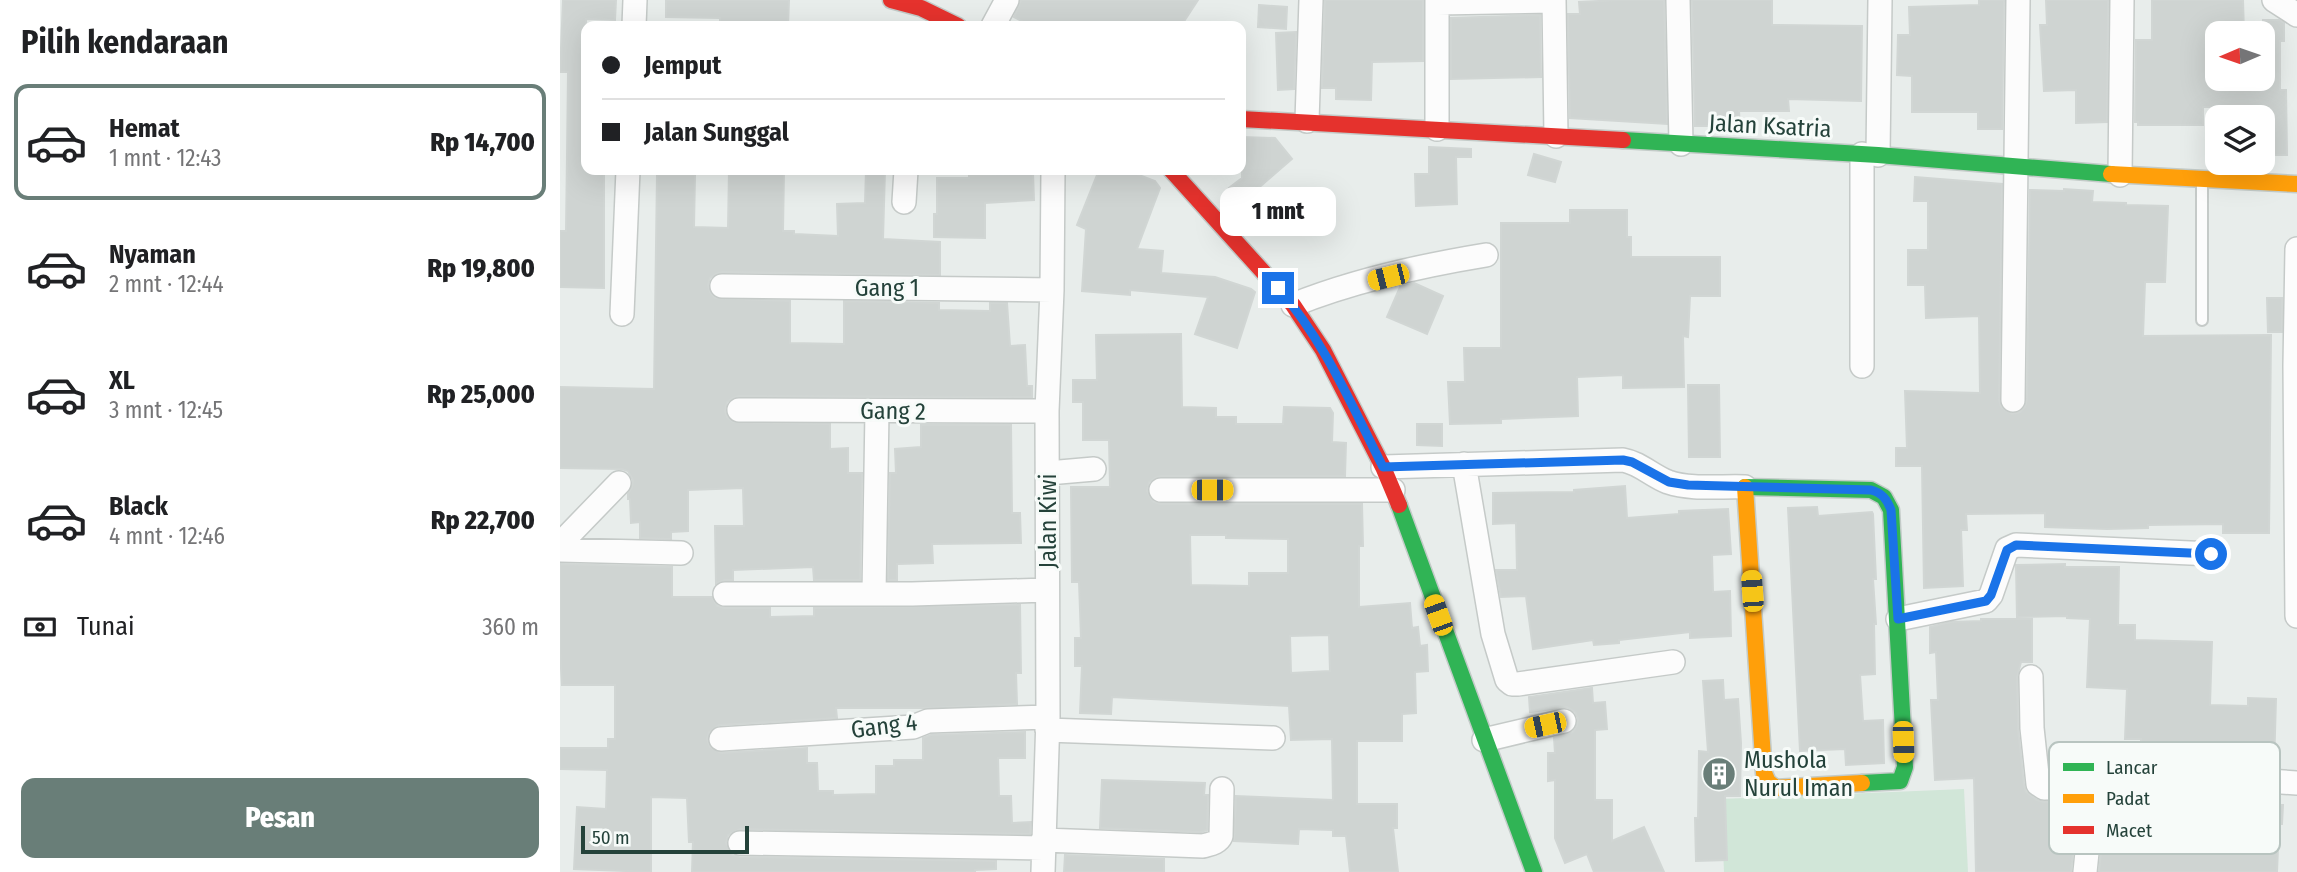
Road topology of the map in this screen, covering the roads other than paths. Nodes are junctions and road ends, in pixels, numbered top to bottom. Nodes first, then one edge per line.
1 (635, 0) edge
2 (891, 0) edge
3 (1007, 0) edge
4 (1311, 0) edge
5 (1554, 0) edge
6 (1678, 0) edge
7 (1880, 0) edge
8 (2018, 0) edge
9 (2122, 0) edge
10 (2274, 0) edge
11 (1437, 1) edge
12 (2297, 15) edge
13 (920, 17) edge
14 (634, 21) edge
15 (996, 21) edge
16 (1246, 119) edge
17 (1307, 121) junction
18 (1437, 129) junction
19 (1556, 136) junction
20 (1681, 144) junction
21 (1870, 155) junction
22 (2016, 167) junction
23 (628, 175) edge
24 (906, 175) edge
25 (1053, 175) edge
26 (1176, 175) edge
27 (2120, 175) junction
28 (2202, 179) junction
29 (2297, 184) edge
30 (904, 202) dead end
31 (2297, 249) edge
32 (1486, 255) dead end
33 (722, 286) dead end
34 (1052, 289) junction
35 (1293, 305) junction
36 (622, 314) dead end
37 (2202, 320) dead end
38 (1862, 366) dead end
39 (2013, 400) dead end
40 (739, 410) dead end
41 (877, 411) junction
42 (1047, 411) junction
43 (1464, 464) junction
44 (1383, 467) junction
45 (1094, 468) dead end
46 (1048, 473) junction
47 (619, 483) dead end
48 (1745, 487) junction
49 (1161, 490) dead end
50 (1393, 490) junction
51 (560, 544) edge
52 (560, 550) edge
53 (681, 552) dead end
54 (2211, 554) dead end
55 (1047, 590) junction
56 (874, 593) junction
57 (725, 594) dead end
58 (2297, 616) edge
59 (1898, 619) junction
60 (1673, 662) dead end
61 (2031, 677) dead end
62 (1564, 721) dead end
63 (1047, 723) junction
64 (1273, 738) dead end
65 (721, 739) dead end
66 (1484, 740) junction
67 (2049, 788) edge
68 (1222, 789) dead end
69 (740, 843) dead end
70 (1043, 844) junction
71 (2087, 854) edge
72 (1043, 872) edge
73 (1534, 872) edge
74 (2085, 872) edge

1 - 14 street
2 - 13 street
3 - 15 street
4 - 17 street
5 - 11 street
5 - 19 street
6 - 20 street
7 - 21 street
8 - 22 street
9 - 27 street
10 - 12 street
11 - 18 street
16 - 17 street, Jalan Ksatria
17 - 18 street, Jalan Ksatria
18 - 19 street, Jalan Ksatria
19 - 20 street, Jalan Ksatria
20 - 21 street, Jalan Ksatria
21 - 22 street, Jalan Ksatria
21 - 38 street
22 - 27 street, Jalan Ksatria
22 - 39 street
23 - 36 street
24 - 30 street
25 - 34 street, Jalan Kiwi
26 - 35 street
27 - 28 street, Jalan Ksatria
28 - 29 street, Jalan Ksatria
28 - 37 lane
31 - 58 street
32 - 35 street
33 - 34 street, Gang 1
34 - 42 street, Jalan Kiwi
35 - 44 street
40 - 41 street, Gang 2
41 - 42 street, Gang 2
41 - 56 street
42 - 46 street, Jalan Kiwi
43 - 44 street
43 - 48 street
43 - 60 street
44 - 50 street
45 - 46 street
46 - 55 street, Jalan Kiwi
47 - 51 street
48 - 59 street
48 - 59 street
49 - 50 street
50 - 66 street
52 - 53 street
54 - 59 street
55 - 56 street
55 - 63 street, Jalan Kiwi
56 - 57 street
61 - 67 street
62 - 66 street
63 - 64 street, Gang 4
63 - 65 street, Gang 4
63 - 70 street, Jalan Kiwi
66 - 73 street
68 - 70 street
69 - 70 street
70 - 72 street, Jalan Kiwi
71 - 74 street

